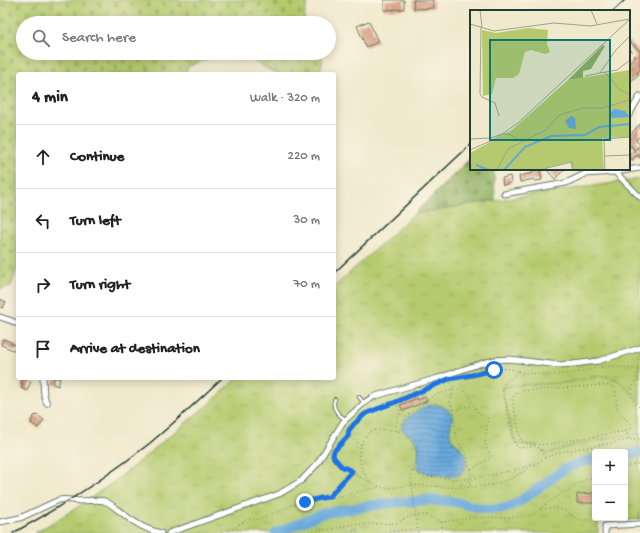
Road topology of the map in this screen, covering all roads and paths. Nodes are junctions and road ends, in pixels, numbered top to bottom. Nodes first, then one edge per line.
1 (640, 96) edge
2 (630, 113) edge
3 (640, 168) edge
4 (588, 170) edge
5 (628, 170) edge
6 (630, 170) edge
7 (615, 172) junction
8 (585, 174) junction
9 (504, 194) dead end
10 (640, 197) edge
11 (0, 317) edge
12 (16, 323) edge
13 (640, 348) edge
14 (640, 366) edge
15 (639, 369) junction
16 (517, 372) junction
17 (44, 380) edge
18 (436, 384) dead end
19 (453, 390) junction
20 (358, 397) dead end
21 (334, 399) dead end
22 (396, 402) junction
23 (47, 403) dead end
24 (364, 403) junction
25 (474, 405) junction
26 (640, 408) edge
27 (454, 410) junction
28 (345, 420) junction
29 (395, 430) junction
30 (398, 431) junction
31 (626, 431) junction
32 (348, 436) junction
33 (640, 438) edge
34 (629, 440) junction
35 (531, 444) junction
36 (361, 445) junction
37 (532, 447) junction
38 (545, 458) junction
39 (640, 463) edge
40 (536, 464) junction
41 (628, 466) edge
42 (471, 469) junction
43 (352, 471) junction
44 (413, 471) junction
45 (592, 477) edge
46 (471, 479) junction
47 (371, 483) junction
48 (381, 486) junction
49 (412, 486) junction
50 (470, 487) junction
51 (329, 497) junction
52 (540, 509) junction
53 (416, 516) junction
54 (640, 518) edge
55 (0, 522) edge
56 (442, 522) junction
57 (640, 524) edge
58 (418, 528) junction
59 (353, 530) dead end
60 (390, 532) edge
61 (161, 533) edge
62 (169, 533) edge
63 (221, 533) edge
64 (305, 533) edge
65 (359, 533) edge
66 (384, 533) edge
67 (418, 533) edge
68 (443, 533) edge
69 (605, 533) edge

1 - 2 street
3 - 6 street
4 - 8 street
5 - 7 street
7 - 8 street
7 - 10 street
8 - 9 street
11 - 12 street
13 - 24 street
14 - 15 path
15 - 16 path
15 - 26 path
16 - 19 path
16 - 37 path
17 - 23 street
18 - 22 path
19 - 25 path
19 - 27 path
19 - 30 path
20 - 24 lane
21 - 28 lane
22 - 29 path
22 - 32 path
24 - 28 street
25 - 27 path
25 - 42 path
27 - 42 path
28 - 62 street
29 - 30 path
29 - 36 path
30 - 44 path
31 - 34 path
31 - 35 path
31 - 35 path
32 - 36 path
32 - 43 path
33 - 34 path
34 - 38 path
35 - 37 path
36 - 47 path
37 - 38 path
38 - 40 path
39 - 41 path
40 - 46 path
40 - 50 path
42 - 46 path
43 - 47 path
43 - 51 path
44 - 46 path
44 - 49 path
45 - 52 path
46 - 50 path
47 - 48 path
48 - 49 path
48 - 51 path
49 - 50 path
49 - 53 path
51 - 63 path
52 - 54 path
52 - 56 path
53 - 56 path
53 - 58 path
53 - 64 path
55 - 61 street
56 - 68 path
57 - 69 street
58 - 60 path
58 - 67 path
59 - 65 path
60 - 66 path

